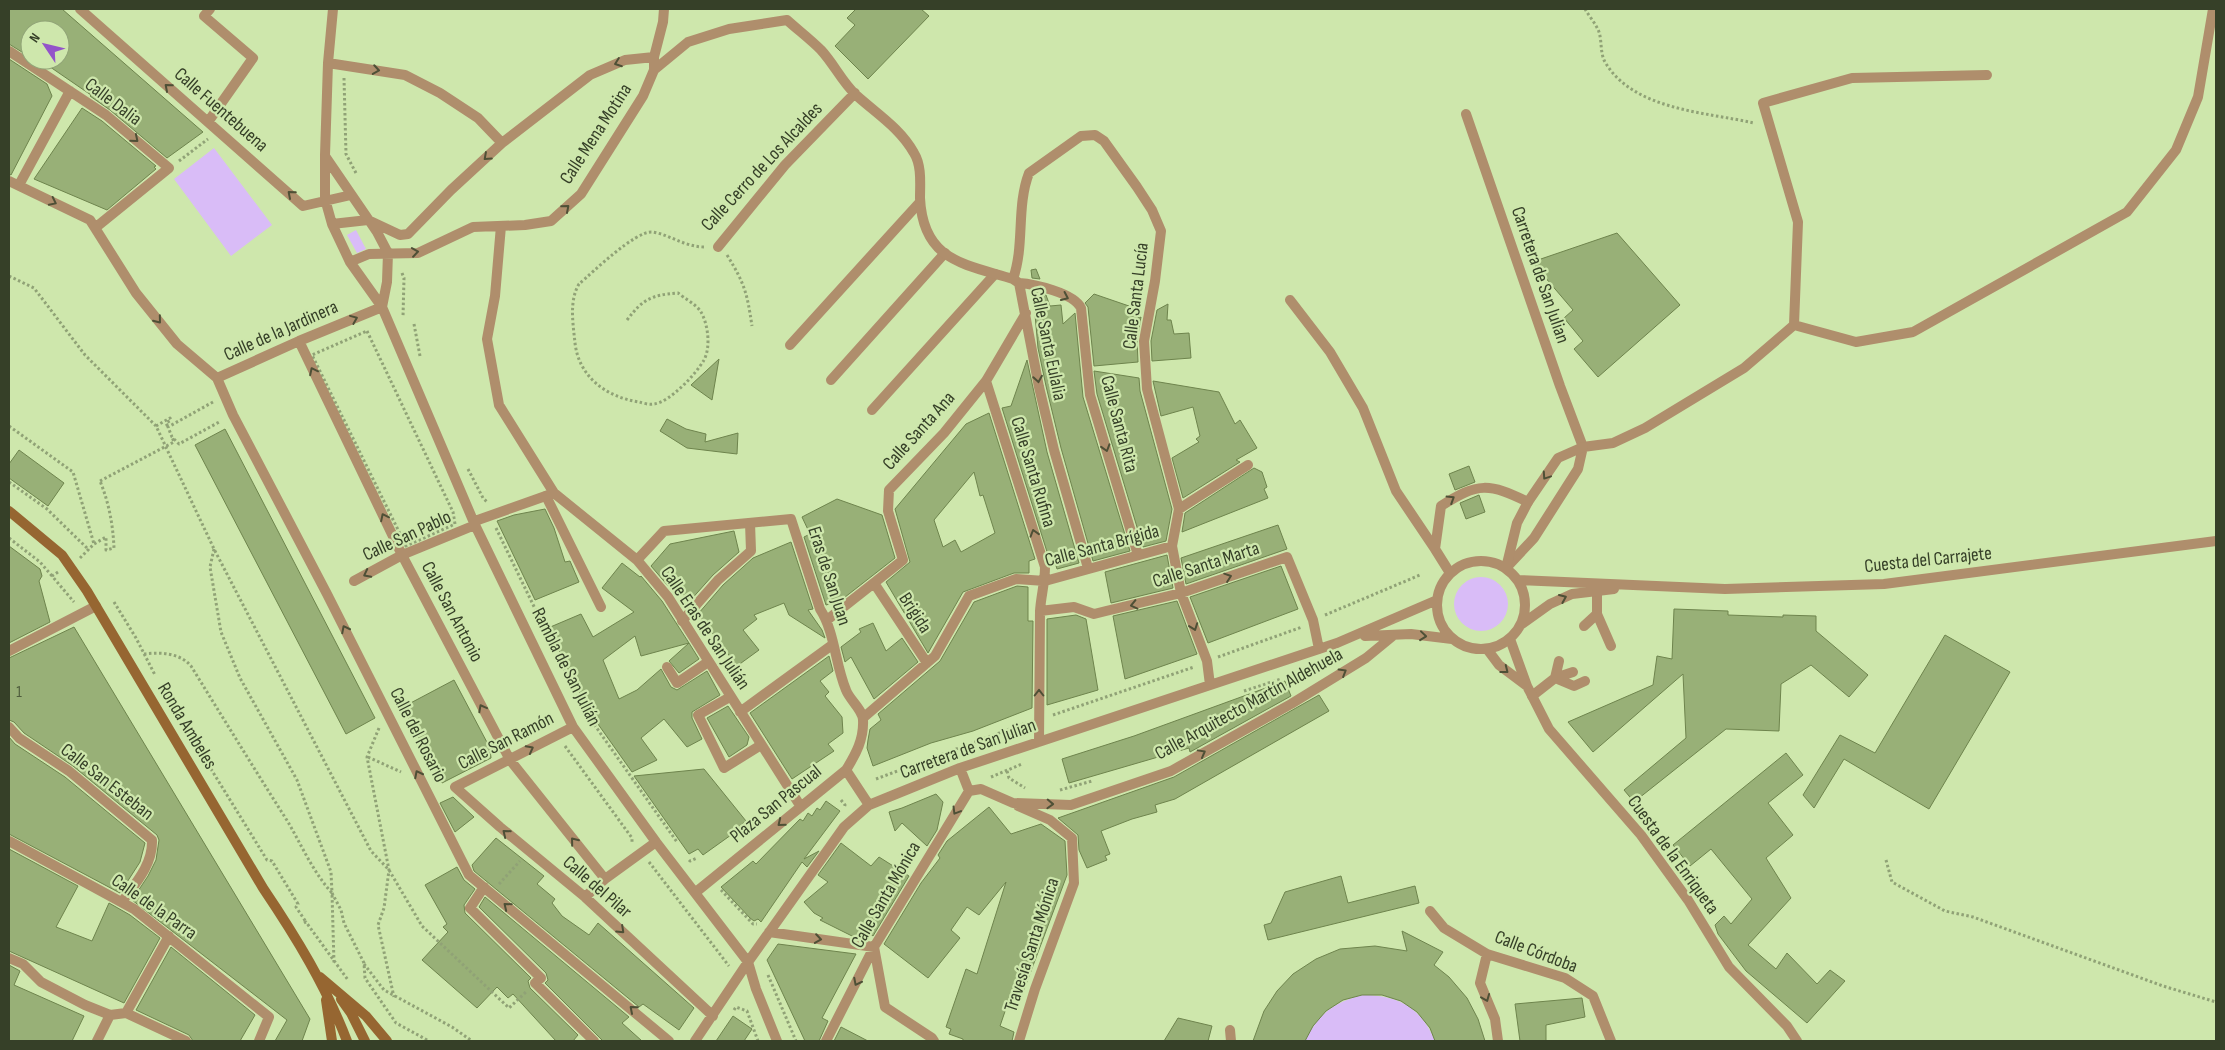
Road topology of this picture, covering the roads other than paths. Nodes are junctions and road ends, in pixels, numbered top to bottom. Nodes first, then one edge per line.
1 (80, 9) edge
2 (210, 9) edge
3 (333, 9) edge
4 (664, 9) edge
5 (2213, 9) edge
6 (9, 51) edge
7 (654, 57) junction
8 (328, 63) junction
9 (654, 70) junction
10 (1987, 75) dead end
11 (70, 92) junction
12 (855, 94) junction
13 (1466, 114) dead end
14 (208, 122) junction
15 (1095, 135) joint
16 (502, 143) junction
17 (325, 155) junction
18 (14, 183) edge
19 (351, 195) junction
20 (325, 199) junction
21 (920, 202) junction
22 (368, 220) junction
23 (332, 224) junction
24 (501, 226) junction
25 (95, 228) junction
26 (719, 245) road end
27 (391, 253) junction
28 (945, 253) junction
29 (350, 262) junction
30 (995, 274) junction
31 (1016, 281) junction
32 (1290, 300) dead end
33 (382, 307) junction
34 (1026, 313) junction
35 (1794, 325) junction
36 (299, 341) junction
37 (790, 345) dead end
38 (217, 378) junction
39 (831, 380) dead end
40 (986, 381) junction
41 (872, 410) dead end
42 (1583, 447) junction
43 (1248, 465) dead end
44 (550, 494) junction
45 (1528, 502) junction
46 (1179, 510) junction
47 (9, 511) edge
48 (475, 523) junction
49 (750, 523) junction
50 (2216, 541) edge
51 (1172, 546) junction
52 (1436, 549) junction
53 (1138, 555) junction
54 (402, 556) junction
55 (637, 560) junction
56 (1088, 568) junction
57 (1506, 568) junction
58 (1450, 573) junction
59 (354, 580) dead end
60 (1518, 580) junction
61 (1045, 581) junction
62 (874, 583) junction
63 (1642, 585) junction
64 (1597, 591) junction
65 (1182, 594) junction
66 (1437, 600) junction
67 (96, 606) junction
68 (601, 607) dead end
69 (1040, 611) junction
70 (1597, 614) junction
71 (682, 620) junction
72 (827, 620) junction
73 (1522, 624) junction
74 (1584, 626) dead end
75 (1394, 635) junction
76 (1358, 636) junction
77 (1599, 637) dead end
78 (1452, 639) junction
79 (1510, 639) junction
80 (832, 645) junction
81 (1611, 646) dead end
82 (1319, 648) junction
83 (1487, 649) junction
84 (9, 651) edge
85 (1559, 661) dead end
86 (708, 662) junction
87 (927, 663) junction
88 (667, 667) dead end
89 (1573, 672) dead end
90 (1555, 678) junction
91 (1585, 681) dead end
92 (1210, 685) junction
93 (1526, 686) junction
94 (1532, 696) junction
95 (730, 697) junction
96 (740, 712) junction
97 (863, 718) junction
98 (573, 726) junction
99 (9, 727) edge
100 (1039, 742) junction
101 (761, 745) junction
102 (510, 760) junction
103 (960, 768) junction
104 (846, 770) junction
105 (455, 787) joint
106 (969, 791) junction
107 (1013, 803) junction
108 (869, 805) junction
109 (800, 807) junction
110 (9, 841) edge
111 (656, 842) junction
112 (605, 880) junction
113 (487, 890) junction
114 (696, 892) junction
115 (585, 897) junction
116 (122, 902) junction
117 (1430, 911) dead end
118 (769, 932) junction
119 (169, 936) junction
120 (874, 947) junction
121 (1487, 954) junction
122 (9, 958) edge
123 (748, 962) junction
124 (326, 988) junction
125 (126, 1012) junction
126 (110, 1014) junction
127 (713, 1016) junction
128 (1230, 1030) dead end
129 (97, 1041) edge
130 (186, 1041) edge
131 (259, 1041) edge
132 (332, 1041) edge
133 (347, 1041) edge
134 (365, 1041) edge
135 (387, 1041) edge
136 (594, 1041) edge
137 (669, 1041) edge
138 (695, 1041) edge
139 (777, 1041) edge
140 (826, 1041) edge
141 (934, 1041) edge
142 (1019, 1041) edge
143 (1231, 1041) edge
144 (1498, 1041) edge
145 (1610, 1041) edge
146 (1797, 1041) edge

14 -> 1 street, Calle Fuentebuena
2 - 14 street
3 - 8 street, Rambla de San Julián
4 - 7 street, Calle Mena Motina
5 - 35 street
6 - 11 street, Calle Dalia
7 - 9 street, Calle Mena Motina
7 -> 16 street, Calle Mena Motina
8 -> 16 street
8 - 17 street, Rambla de San Julián
9 - 12 street
24 -> 9 street, Calle Mena Motina
10 - 35 street
11 - 18 street
11 -> 25 street, Calle Dalia
12 - 21 street
12 - 26 street, Calle Cerro de Los Alcaldes
13 - 42 street, Carretera de San Julian
20 -> 14 street, Calle Fuentebuena
15 - 31 street, Calle Santa Eulalia
15 - 46 street, Calle Santa Lucía
16 -> 22 street, Calle Mena Motina
17 - 19 street
17 - 20 street, Rambla de San Julián
18 -> 25 street, Calle de la Jardinera
19 - 20 street, Calle Fuentebuena
19 - 22 street
20 - 23 street, Rambla de San Julián
21 - 28 street
21 - 37 street
22 - 23 street
22 - 27 street
23 - 29 street, Rambla de San Julián
27 -> 24 street, Calle Mena Motina
24 - 44 street, Calle Eras de San Julián
25 -> 38 street, Calle de la Jardinera
27 - 29 street, Calle Mena Motina
27 - 33 street
28 - 30 street
28 - 39 street
29 - 33 street, Rambla de San Julián
30 - 31 street
30 - 41 street
31 - 34 street, Calle Santa Eulalia
31 -> 53 street, Calle Santa Rita
32 - 52 street
36 -> 33 street, Calle de la Jardinera
33 - 48 street, Rambla de San Julián
34 - 40 street
34 -> 56 street, Calle Santa Eulalia
35 - 42 street
36 - 38 street, Calle de la Jardinera
54 -> 36 street, Calle San Antonio
113 -> 38 street, Calle del Rosario
61 -> 40 street, Calle Santa Rufina
40 - 62 street, Calle Santa Ana
42 -> 45 street
42 - 57 street
43 - 46 street, Calle Santa Brígida
44 - 48 street
44 - 55 street, Calle Eras de San Julián
44 - 68 street
52 -> 45 street
45 - 57 street
46 - 51 street, Calle Santa Brígida
47 - 67 main road, Ronda Ambeles
48 - 54 street, Calle San Pablo
48 - 98 street, Rambla de San Julián
49 - 55 street, Eras de San Juan
49 - 71 street
49 - 72 street, Eras de San Juan
50 - 63 street, Cuesta del Carrajete
51 - 53 street, Calle Santa Brígida
51 - 65 street
52 - 58 street
53 - 56 street, Calle Santa Brígida
54 -> 59 street, Calle San Pablo
102 -> 54 street, Calle San Antonio
55 - 71 street, Calle Eras de San Julián
56 - 61 street, Calle Santa Brígida
57 - 58 street
57 - 60 street
58 - 66 street
60 - 63 street, Cuesta del Carrajete
60 - 73 street
61 - 69 street, Calle Santa Rufina
61 - 87 street, Calle Santa Brígida
62 - 72 street, Calle Santa Ana
62 - 87 street, Brigida
63 - 64 street, Cuesta del Carrajete
64 - 70 street
73 -> 64 street, Cuesta del Carrajete
65 -> 69 street, Calle Santa Marta
65 -> 82 street, Calle Santa Marta
65 -> 92 street
66 - 76 street, Carretera de San Julian
66 - 78 street
67 - 84 street
67 - 124 main road, Ronda Ambeles
100 -> 69 street, Calle Santa Rufina
70 - 74 street
70 - 77 street
70 - 81 street
71 - 86 street, Calle Eras de San Julián
72 - 80 street, Eras de San Juan
73 - 79 street
75 - 76 street, Carretera de San Julian
75 -> 78 street, Carretera de San Julian
107 -> 75 street, Calle Arquitecto Martín Aldehuela
76 - 82 street, Carretera de San Julian
78 - 83 street
79 - 83 street
79 - 93 street, Cuesta de la Enriqueta
80 - 96 street
80 - 97 street, Eras de San Juan
82 - 92 street, Carretera de San Julian
83 -> 93 street, Cuesta de la Enriqueta
85 - 90 street
86 - 88 street
86 - 95 street, Calle Eras de San Julián
87 - 97 street, Calle Santa Brígida
89 - 90 street
90 - 91 street
90 - 94 street
92 - 100 street, Carretera de San Julian
93 - 94 street, Cuesta de la Enriqueta
94 - 146 street, Cuesta de la Enriqueta
95 - 96 street, Calle Eras de San Julián
95 - 101 street
96 - 101 street, Calle Eras de San Julián
97 - 104 street
102 -> 98 street, Calle San Ramón
98 - 111 street, Rambla de San Julián
99 - 116 street, Calle San Esteban
100 - 103 street, Carretera de San Julian
101 - 109 street, Calle Eras de San Julián
102 - 105 street, Calle San Ramón
112 -> 102 street, Calle San Antonio
103 - 106 street
103 - 108 street, Carretera de San Julian
104 - 108 street, Plaza San Pascual
104 - 109 street, Plaza San Pascual
115 -> 105 street, Calle del Pilar
106 - 107 street, Calle Arquitecto Martín Aldehuela
106 -> 120 street, Calle Santa Mónica
107 - 142 street, Travesía Santa Mónica
108 - 118 street, Carretera de San Julian
109 -> 114 street, Plaza San Pascual
110 - 116 street, Calle de la Parra
111 - 112 street
111 - 114 street, Rambla de San Julián
112 - 115 street
113 - 136 street
137 -> 113 street, Calle del Rosario
114 - 123 street, Rambla de San Julián
115 -> 127 street, Calle del Pilar
116 - 119 street, Calle de la Parra
117 - 121 street, Calle Córdoba
118 -> 120 street
118 - 123 street, Carretera de San Julian
119 - 125 street
119 - 131 street, Calle de la Parra
120 -> 140 street, Calle Santa Mónica
120 - 141 street
121 -> 144 street
121 - 145 street, Calle Córdoba
122 - 126 street
123 - 127 street, Carretera de San Julian
123 - 139 street, Rambla de San Julián
124 - 132 main road, Ronda Ambeles
124 - 133 main road, Ronda Ambeles
124 - 134 main road, Ronda Ambeles
124 - 135 main road, Ronda Ambeles
125 - 126 street
125 - 130 street
126 - 129 street
127 - 138 street, Carretera de San Julian
128 - 143 street

